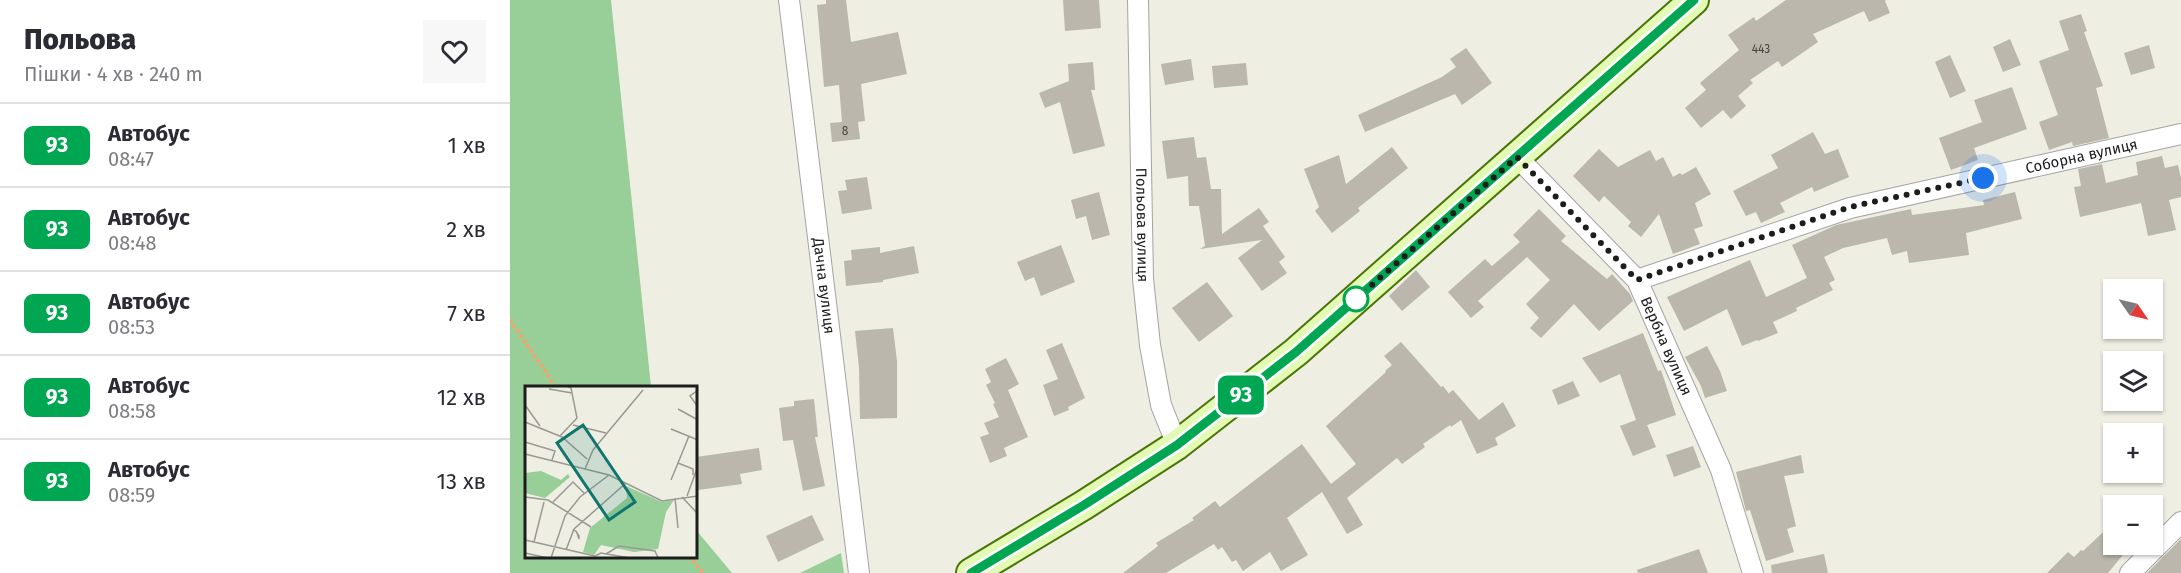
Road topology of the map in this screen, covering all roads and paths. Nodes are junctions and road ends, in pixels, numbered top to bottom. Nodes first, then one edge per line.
1 (789, 0) edge
2 (1138, 0) edge
3 (1694, 0) edge
4 (2181, 134) edge
5 (1517, 157) junction
6 (1637, 280) junction
7 (510, 320) edge
8 (555, 386) edge
9 (1177, 445) junction
10 (2181, 522) edge
11 (691, 558) edge
12 (703, 573) edge
13 (859, 573) edge
14 (971, 573) edge
15 (1753, 573) edge
16 (2130, 573) edge

1 - 13 street, Дачна вулиця
2 - 9 street, Польова вулиця
3 - 5 street
4 - 6 street, Соборна вулиця
5 - 6 street, Вербна вулиця
5 - 9 street
6 - 15 street, Вербна вулиця
7 - 8 path
9 - 14 street
10 - 16 street
11 - 12 path

